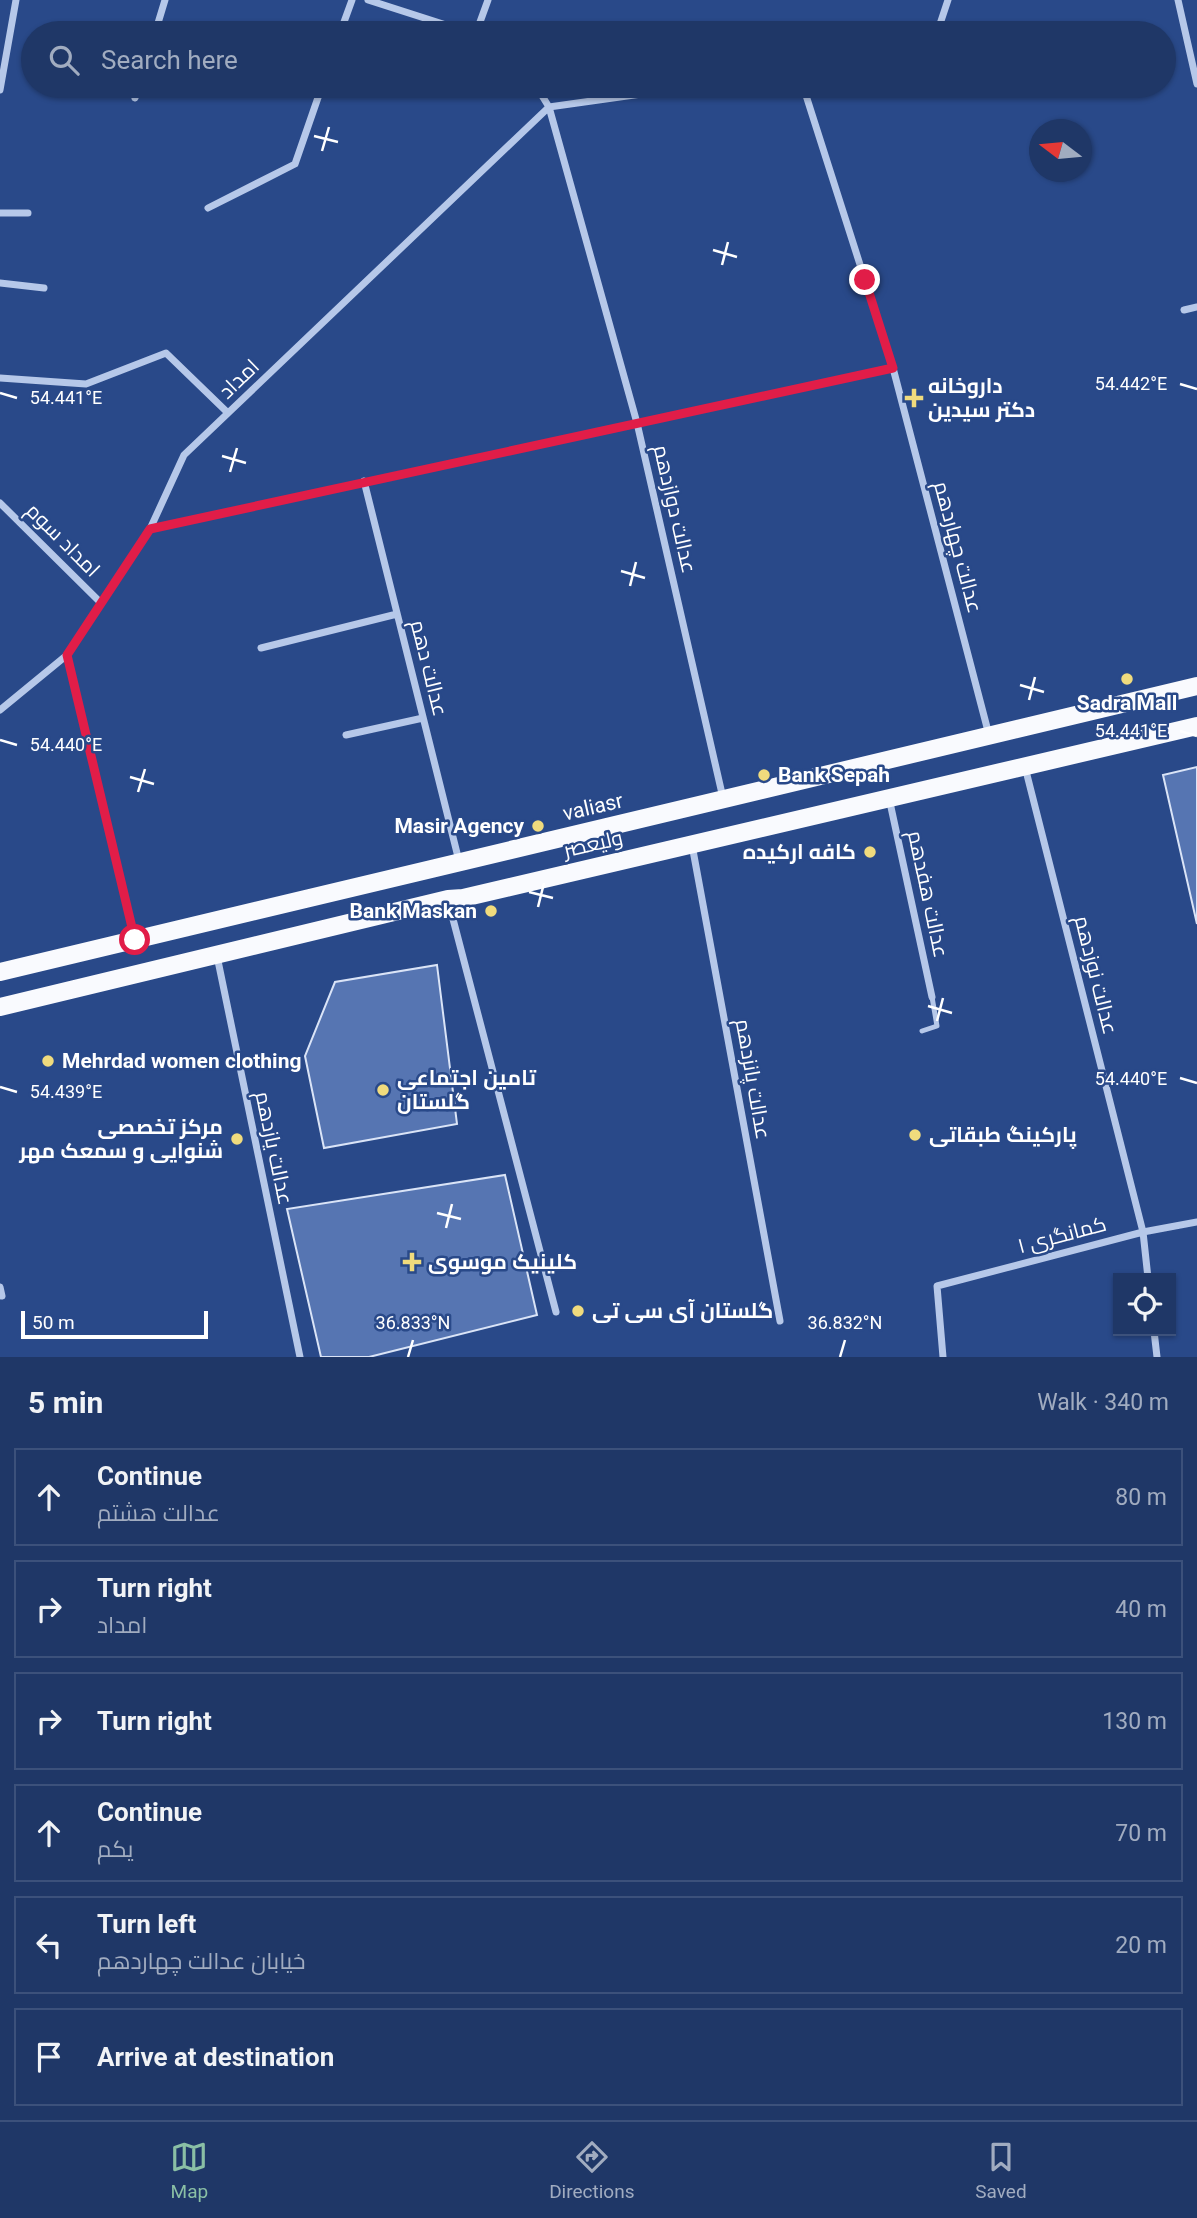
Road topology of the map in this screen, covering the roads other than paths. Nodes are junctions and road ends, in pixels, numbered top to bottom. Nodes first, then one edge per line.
1 (16, 0) edge
2 (166, 0) edge
3 (352, 0) edge
4 (368, 0) edge
5 (488, 0) edge
6 (948, 0) edge
7 (1178, 0) edge
8 (159, 21) edge
9 (345, 21) edge
10 (435, 21) edge
11 (479, 21) edge
12 (941, 21) edge
13 (1197, 84) edge
14 (0, 90) edge
15 (318, 98) edge
16 (543, 98) edge
17 (613, 98) edge
18 (807, 98) edge
19 (549, 107) junction
20 (208, 208) dead end
21 (0, 213) edge
22 (28, 213) dead end
23 (0, 283) edge
24 (44, 288) dead end
25 (1197, 307) edge
26 (1184, 310) dead end
27 (893, 368) junction
28 (0, 378) edge
29 (228, 413) junction
30 (637, 423) junction
31 (364, 481) junction
32 (0, 503) edge
33 (150, 529) junction
34 (101, 603) junction
35 (397, 614) junction
36 (261, 648) dead end
37 (67, 655) junction
38 (1197, 686) edge
39 (0, 710) edge
40 (423, 718) junction
41 (1197, 726) edge
42 (346, 735) dead end
43 (989, 736) junction
44 (1025, 766) junction
45 (889, 798) junction
46 (723, 799) junction
47 (692, 844) junction
48 (459, 862) junction
49 (448, 899) junction
50 (135, 940) junction
51 (217, 956) junction
52 (0, 972) edge
53 (932, 997) joint
54 (0, 1007) edge
55 (922, 1031) dead end
56 (1197, 1222) edge
57 (1143, 1232) junction
58 (1147, 1273) edge
59 (556, 1312) dead end
60 (780, 1321) dead end
61 (1155, 1336) edge
62 (300, 1357) edge
63 (943, 1357) edge
64 (1157, 1357) edge

1 - 14 street
2 - 8 street
3 - 9 street
4 - 10 street
5 - 11 street
6 - 12 street
7 - 13 street
15 - 20 street
16 - 19 street, عدالت دوازدهم
17 - 19 street
18 - 27 street, عدالت چهاردهم
19 - 29 street, امداد
19 - 30 street, عدالت دوازدهم
21 - 22 street
23 - 24 street
25 - 26 street
27 - 30 street
27 - 43 street, عدالت چهاردهم
28 - 29 street
29 - 33 street, امداد
30 - 31 street
30 - 46 street, عدالت دوازدهم
31 - 33 street
31 - 35 street, عدالت دهم
32 - 34 street, امداد سوم
33 - 34 street, امداد
34 - 37 street, امداد
35 - 36 street
35 - 40 street, عدالت دهم
37 - 39 street, امداد
37 - 50 street
38 - 43 main road, valiasr
40 - 42 street
40 - 48 street, عدالت دهم
41 - 44 main road, ولیعصر
43 - 46 main road, valiasr
44 - 45 main road, ولیعصر
44 - 57 street, عدالت نوزدهم
45 - 47 main road, ولیعصر
45 - 53 street, عدالت هفدهم
46 - 48 main road, valiasr
47 - 49 main road, ولیعصر
47 - 60 street, عدالت پانزدهم
48 - 50 main road, valiasr
49 - 51 main road, ولیعصر
49 - 59 street
50 - 52 main road, valiasr
51 - 54 main road, ولیعصر
51 - 62 street, عدالت یازدهم
53 - 55 lane
56 - 57 street, ۱ کمانگری
57 - 58 street, عدالت نوزدهم
57 - 63 street, ۱ کمانگری
61 - 64 street

